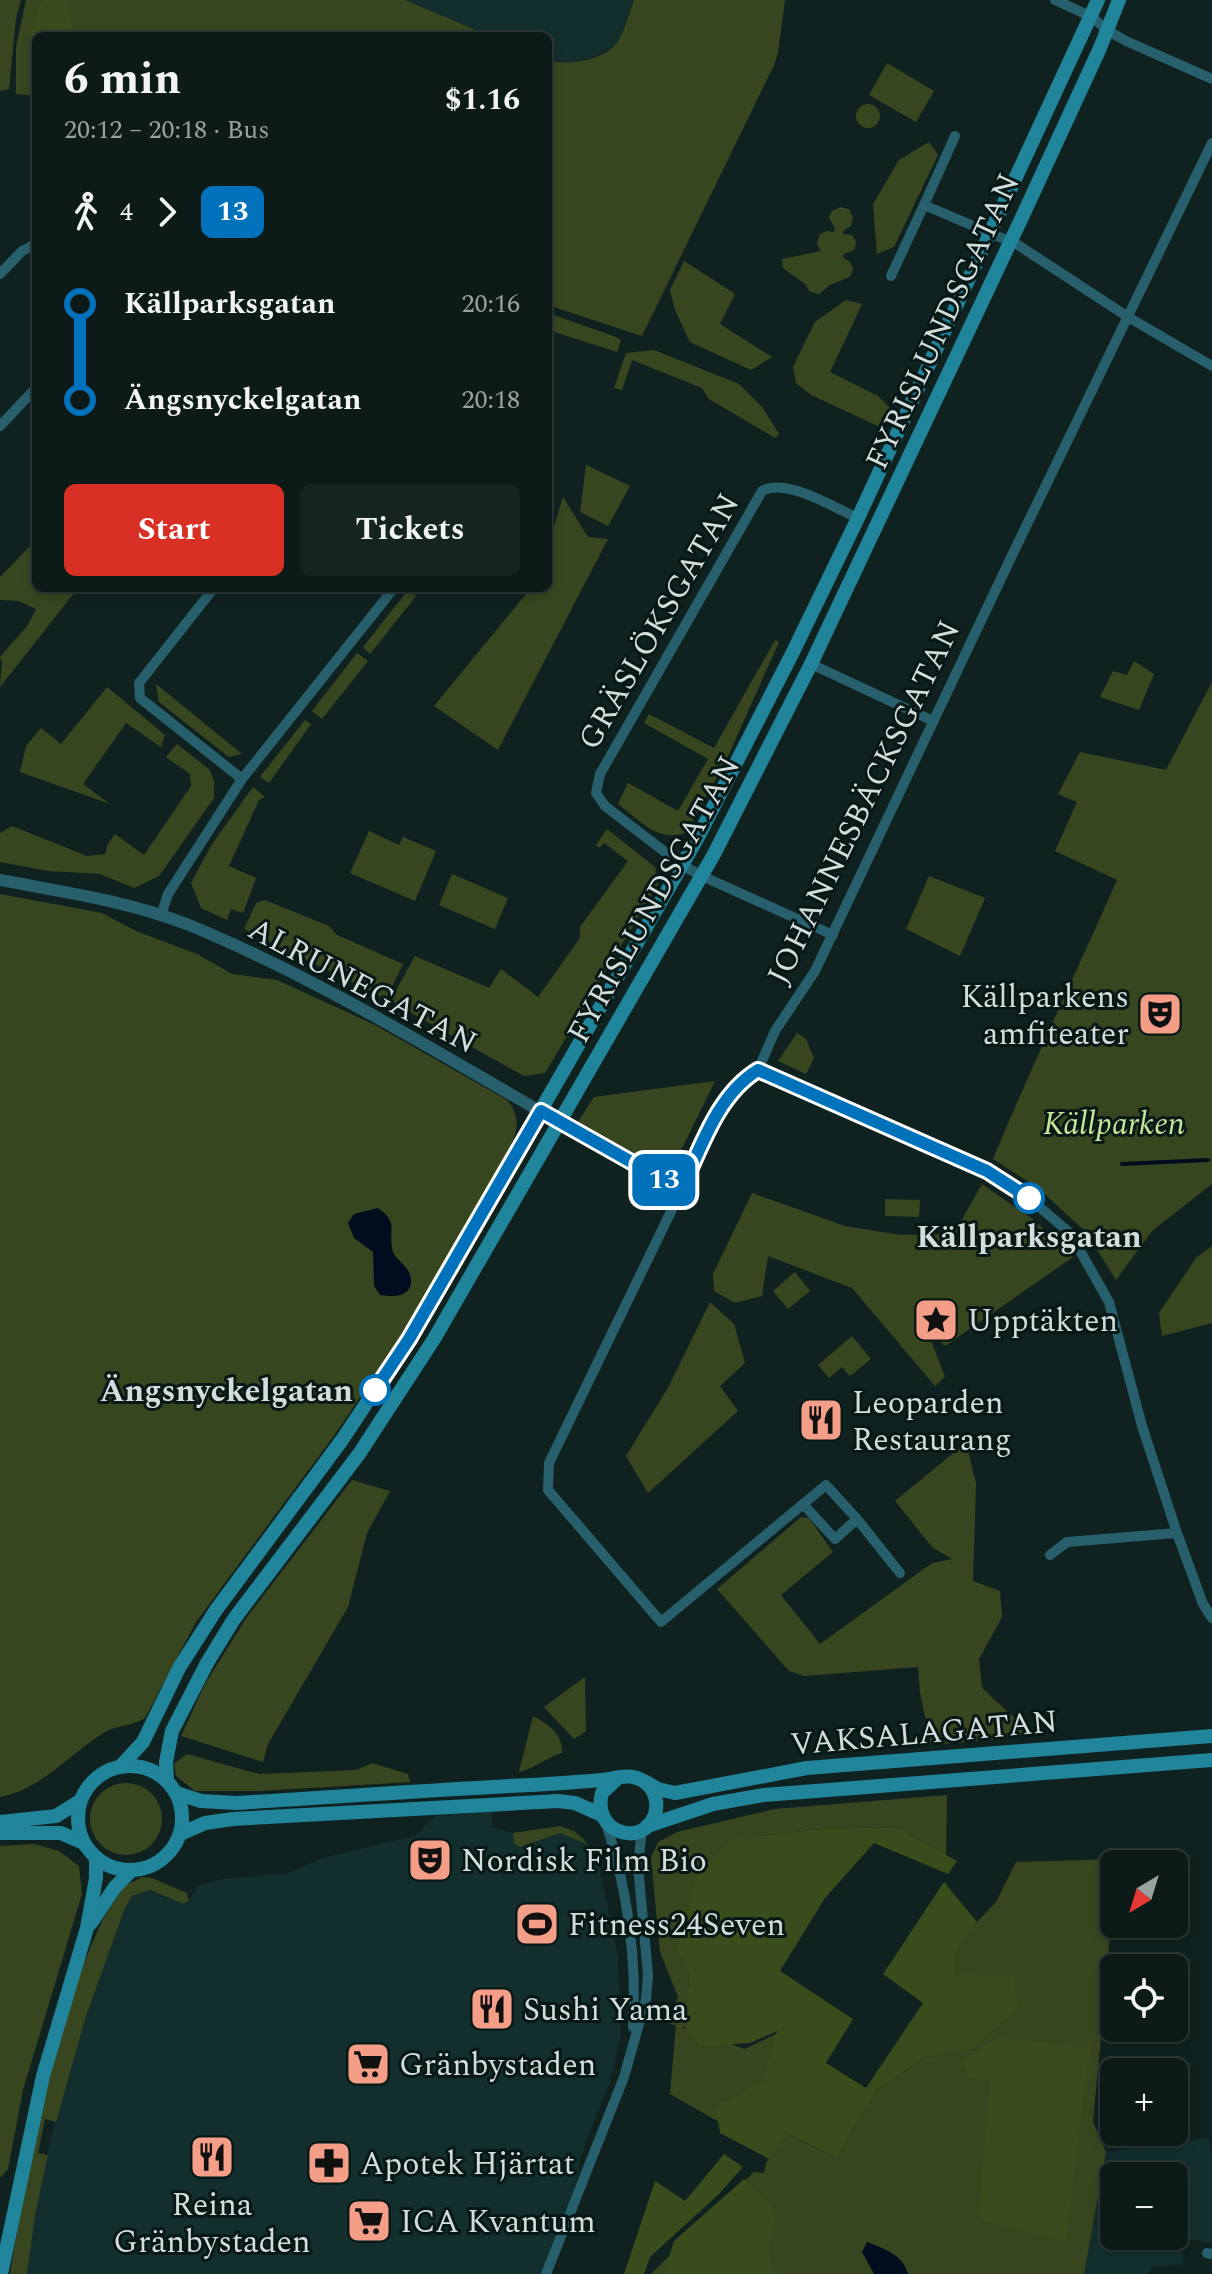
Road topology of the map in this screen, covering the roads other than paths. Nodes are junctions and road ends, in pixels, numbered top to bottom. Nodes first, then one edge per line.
1 (1055, 0) edge
2 (1098, 0) edge
3 (1119, 0) edge
4 (1092, 17) junction
5 (1107, 30) junction
6 (1212, 79) edge
7 (955, 136) dead end
8 (1212, 143) edge
9 (924, 205) junction
10 (990, 233) junction
11 (1010, 241) junction
12 (32, 246) edge
13 (0, 274) edge
14 (891, 276) dead end
15 (1128, 317) junction
16 (1212, 366) edge
17 (32, 392) edge
18 (0, 426) edge
19 (858, 518) junction
20 (211, 592) edge
21 (391, 592) edge
22 (811, 664) junction
23 (933, 721) junction
24 (242, 779) junction
25 (682, 865) junction
26 (702, 876) junction
27 (0, 880) edge
28 (161, 915) junction
29 (833, 935) junction
30 (758, 1070) junction
31 (541, 1111) junction
32 (559, 1122) junction
33 (681, 1190) junction
34 (804, 1505) junction
35 (857, 1519) junction
36 (1177, 1533) junction
37 (1050, 1555) dead end
38 (900, 1573) dead end
39 (1212, 1618) edge
40 (1212, 1736) edge
41 (1212, 1760) edge
42 (120, 1767) junction
43 (618, 1778) junction
44 (644, 1781) junction
45 (171, 1787) junction
46 (80, 1801) junction
47 (604, 1819) junction
48 (0, 1822) edge
49 (644, 1828) junction
50 (0, 1833) edge
51 (180, 1834) junction
52 (84, 1843) junction
53 (96, 1857) junction
54 (132, 1870) junction
55 (87, 1928) junction
56 (632, 2041) junction
57 (2, 2274) edge
58 (546, 2274) edge

1 - 4 street
2 - 4 main road, FYRISLUNDSGATAN
3 - 5 main road, FYRISLUNDSGATAN
4 - 5 street
4 - 10 main road, FYRISLUNDSGATAN
5 - 6 street
5 - 11 main road, FYRISLUNDSGATAN
7 - 9 street, FYRISLUNDSGATAN
8 - 15 street, JOHANNESBÄCKSGATAN
9 - 10 street, FYRISLUNDSGATAN
9 - 14 street, FYRISLUNDSGATAN
10 - 11 street
10 - 19 main road, FYRISLUNDSGATAN
11 - 15 street
11 - 22 main road, FYRISLUNDSGATAN
12 - 13 street
15 - 16 street
15 - 23 street, JOHANNESBÄCKSGATAN
17 - 18 street
19 - 25 main road, FYRISLUNDSGATAN
19 - 25 street, GRÄSLÖKSGATAN
20 - 24 street
21 - 24 street
22 - 23 street
22 - 26 main road, FYRISLUNDSGATAN
23 - 29 street, JOHANNESBÄCKSGATAN
24 - 28 street
25 - 26 street, GRÄSLÖKSGATAN
25 - 31 main road, FYRISLUNDSGATAN
26 - 29 street, GRÄSLÖKSGATAN
26 - 32 main road, FYRISLUNDSGATAN
27 - 28 street, ALRUNEGATAN
28 - 31 street, ALRUNEGATAN
29 - 30 street, JOHANNESBÄCKSGATAN
30 - 33 street, JOHANNESBÄCKSGATAN
30 - 36 street
31 - 32 street, ALRUNEGATAN
31 - 42 main road, FYRISLUNDSGATAN
32 - 33 street, ALRUNEGATAN
32 - 45 main road, FYRISLUNDSGATAN
33 - 34 street, JOHANNESBÄCKSGATAN
34 - 35 street
34 - 35 street
35 - 38 street
36 - 37 street
36 - 39 street
40 - 44 main road, VAKSALAGATAN
41 - 49 main road, VAKSALAGATAN
42 - 45 main road
42 - 46 main road
43 - 44 main road
43 - 45 main road
43 - 47 main road
44 - 49 main road
45 - 51 main road
46 - 48 main road
46 - 52 main road
47 - 49 main road
47 - 51 main road
47 - 56 street
49 - 56 street
50 - 52 main road
51 - 54 main road
52 - 53 main road
53 - 54 main road
53 - 55 main road
54 - 55 main road
55 - 57 main road
56 - 58 street

